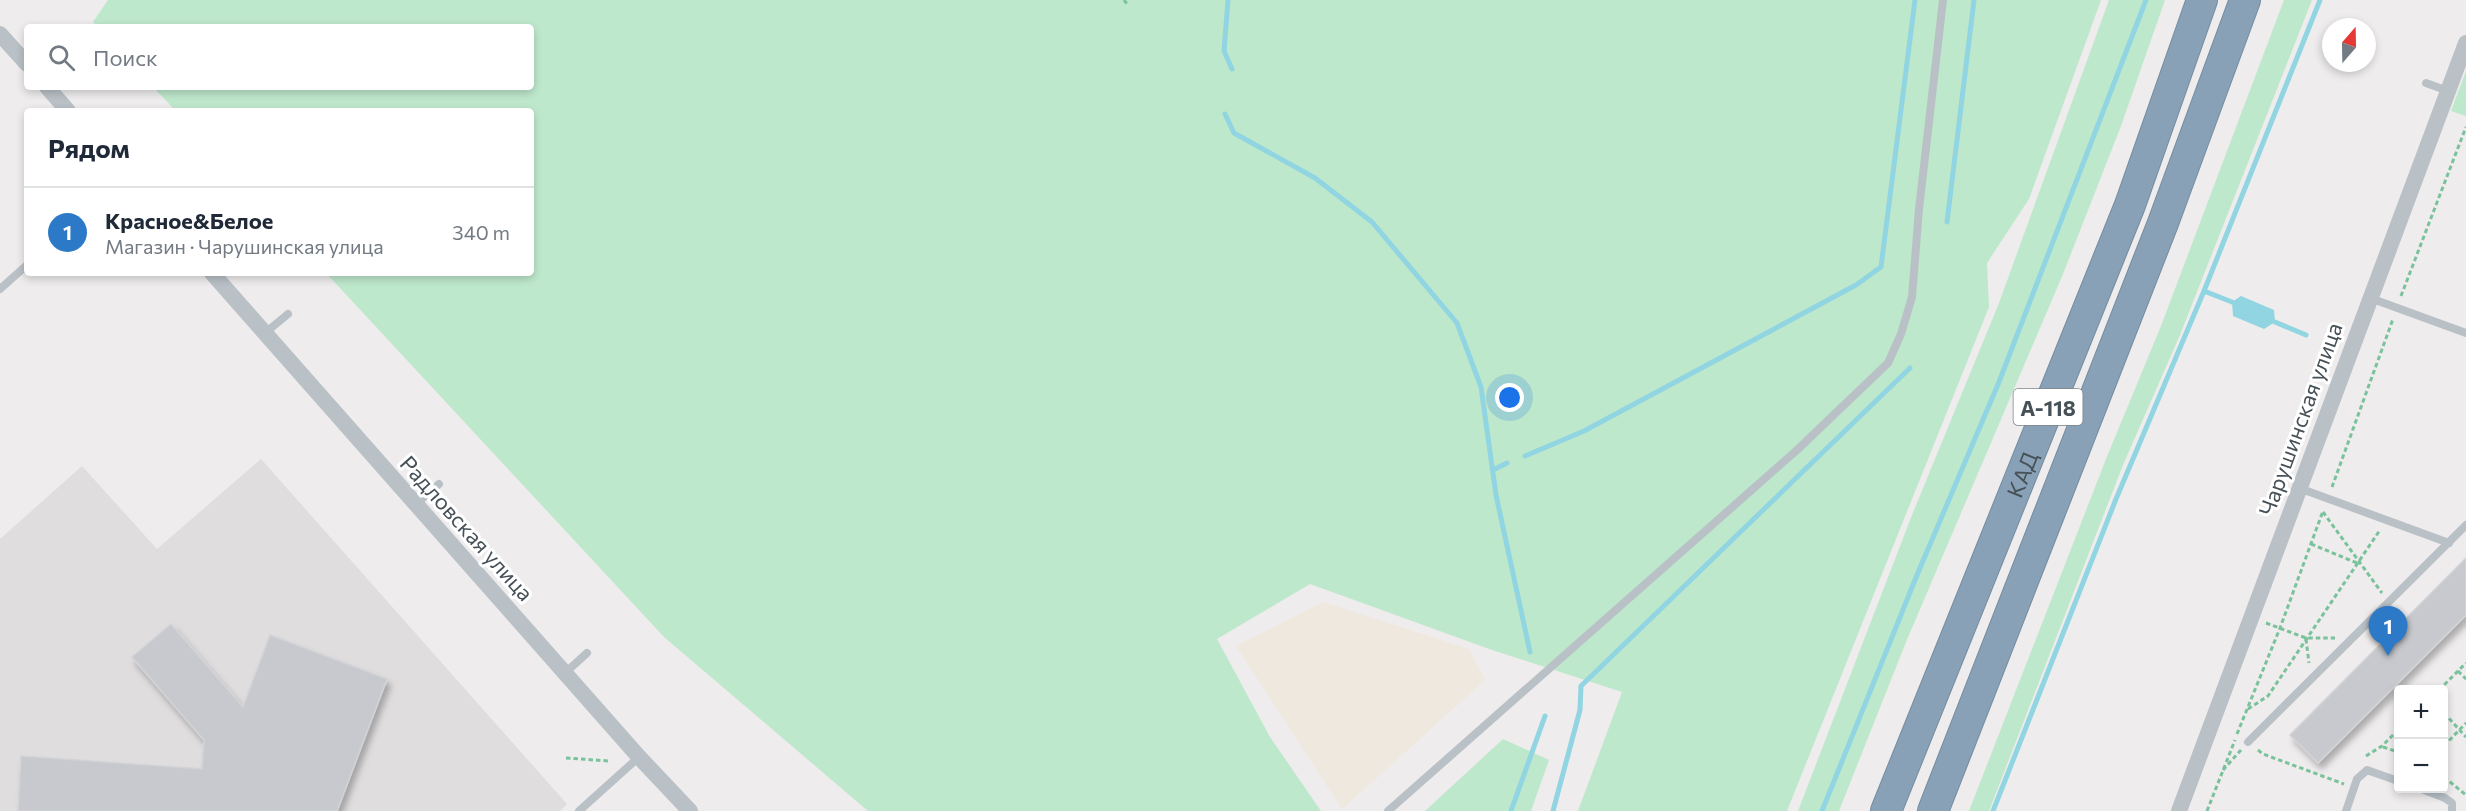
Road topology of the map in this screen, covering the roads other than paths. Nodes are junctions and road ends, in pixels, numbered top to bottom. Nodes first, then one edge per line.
1 (1943, 0) edge
2 (2202, 0) edge
3 (2245, 0) edge
4 (0, 34) edge
5 (2466, 43) edge
6 (24, 61) edge
7 (2426, 83) dead end
8 (50, 90) edge
9 (2448, 91) junction
10 (65, 108) edge
11 (24, 268) edge
12 (215, 276) edge
13 (0, 289) edge
14 (2369, 298) junction
15 (288, 314) dead end
16 (265, 333) junction
17 (2466, 333) edge
18 (439, 484) dead end
19 (2299, 488) junction
20 (416, 504) junction
21 (2466, 525) edge
22 (2449, 543) junction
23 (587, 653) dead end
24 (565, 673) junction
25 (2248, 742) road end
26 (639, 757) junction
27 (2394, 780) edge
28 (2431, 793) edge
29 (579, 811) edge
30 (690, 811) edge
31 (1388, 811) edge
32 (1886, 811) edge
33 (1933, 811) edge
34 (2179, 811) edge
35 (2346, 811) edge
36 (2452, 811) edge

1 - 31 lane
2 - 32 highway, КАД / А-118
3 - 33 highway, КАД / А-118
4 - 6 street
5 - 9 street, Чарушинская улица
7 - 9 lane
8 - 10 street
9 - 14 street, Чарушинская улица
11 - 13 lane
12 - 16 street, Радловская улица
14 - 17 lane
14 - 19 street, Чарушинская улица
15 - 16 lane
16 - 20 street, Радловская улица
18 - 20 lane
19 - 22 lane
19 - 34 street, Чарушинская улица
20 - 24 street, Радловская улица
21 - 22 lane
22 - 25 lane
23 - 24 lane
24 - 26 street, Радловская улица
26 - 29 lane
26 - 30 street, Радловская улица
27 - 35 lane
28 - 36 lane

